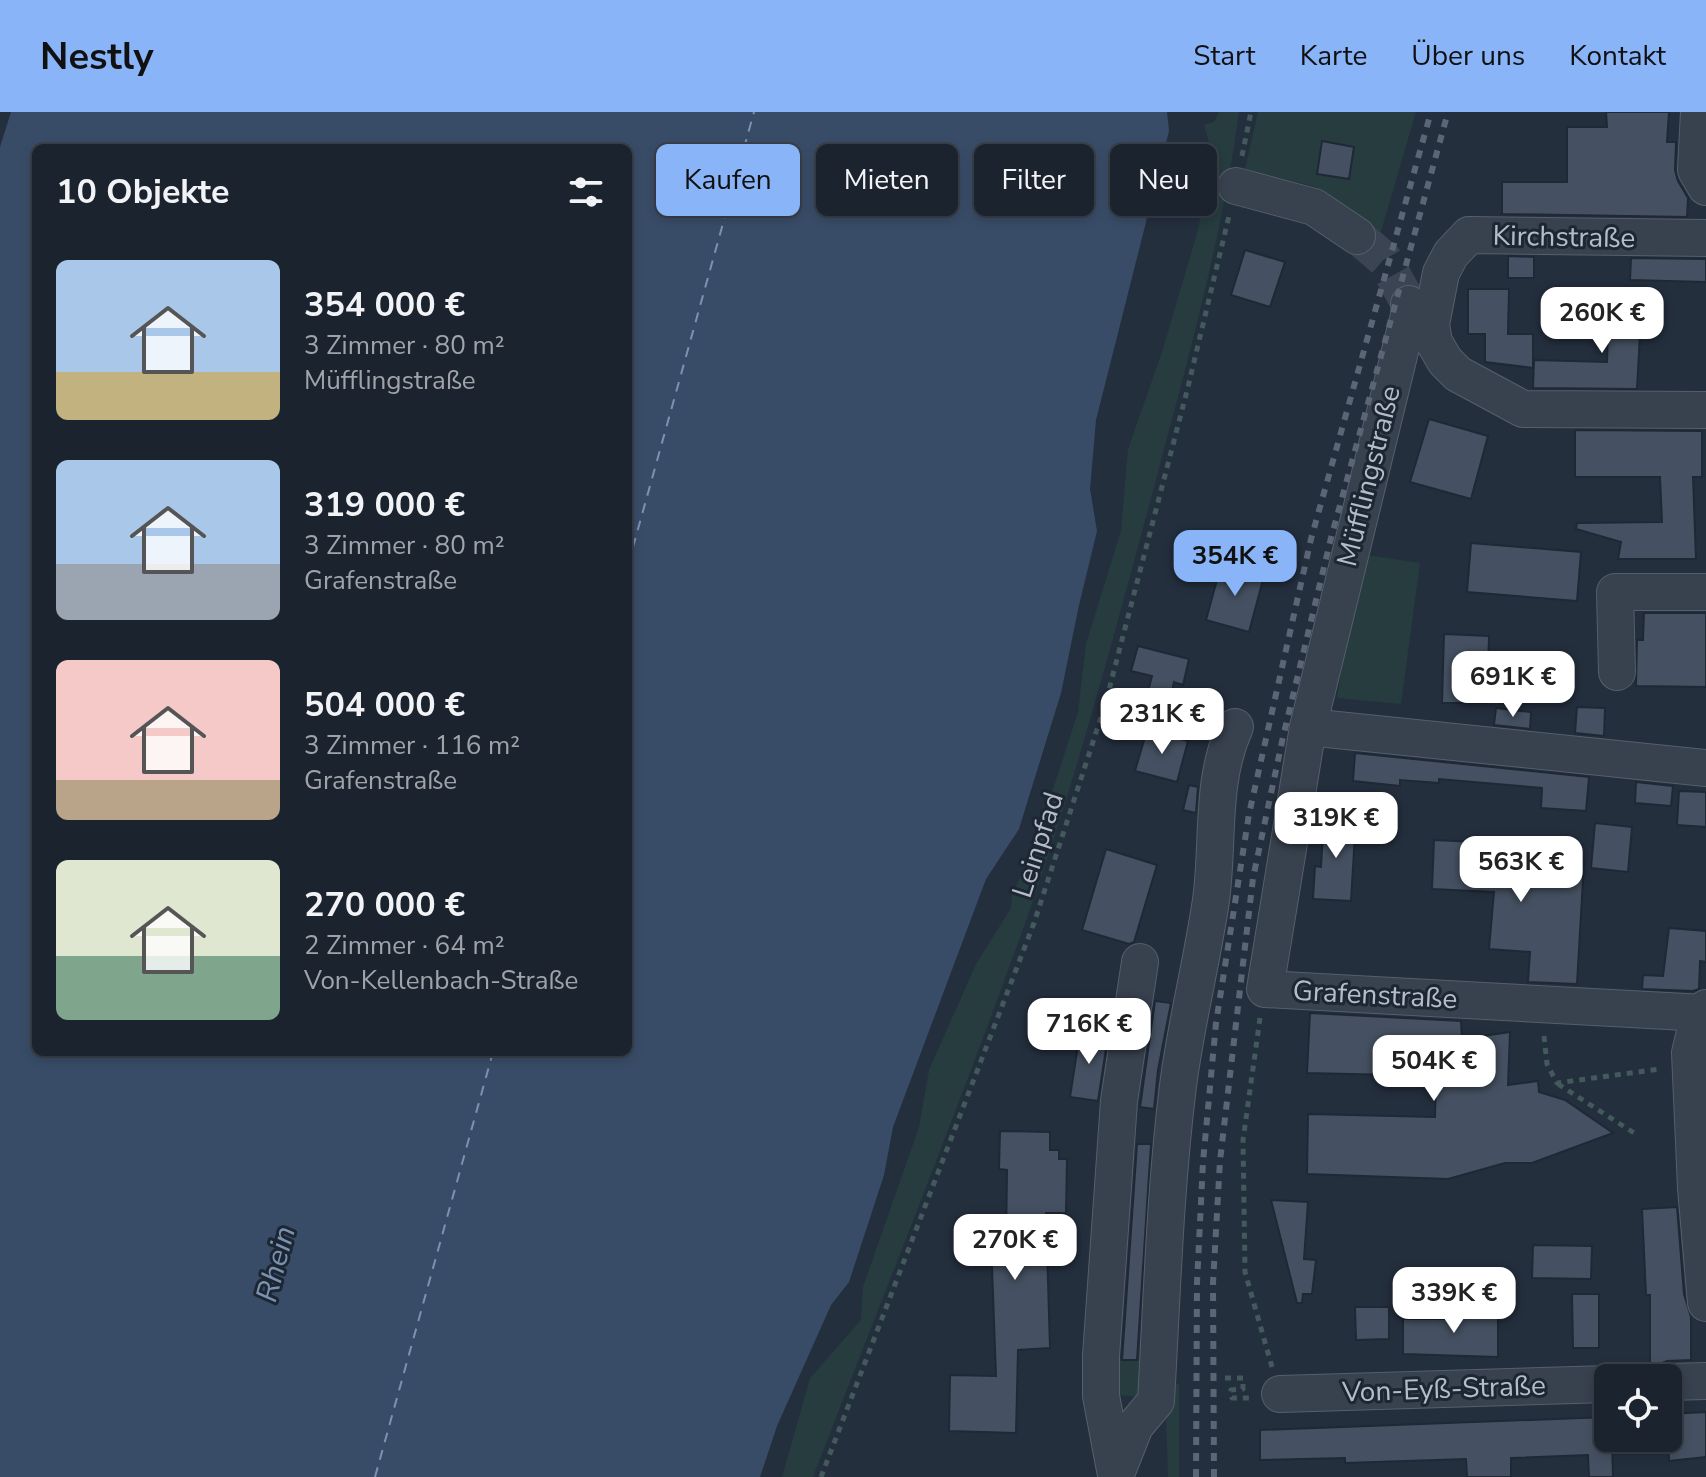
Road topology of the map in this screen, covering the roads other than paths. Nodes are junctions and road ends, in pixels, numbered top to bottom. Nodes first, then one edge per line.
1 (1699, 112) edge
2 (1236, 186) road end
3 (1706, 187) edge
4 (1357, 236) tunnel mouth
5 (1706, 238) edge
6 (1409, 304) tunnel mouth
7 (1706, 410) edge
8 (1706, 592) edge
9 (1617, 672) dead end
10 (1235, 727) road end
11 (1308, 727) junction
12 (1706, 768) edge
13 (1140, 962) dead end
14 (1705, 1011) edge
15 (1706, 1303) edge
16 (1706, 1381) edge
17 (1682, 1382) edge
18 (1594, 1384) edge
19 (1268, 1396) road end
20 (1116, 1475) edge

1 - 3 street
2 - 4 street
5 - 7 street, Kirchstraße
6 - 11 street, Müfflingstraße
8 - 9 street
10 - 20 street
11 - 12 street
11 - 14 street, Grafenstraße
13 - 20 street
14 - 15 street
16 - 17 street
18 - 19 street, Von-Eyß-Straße

